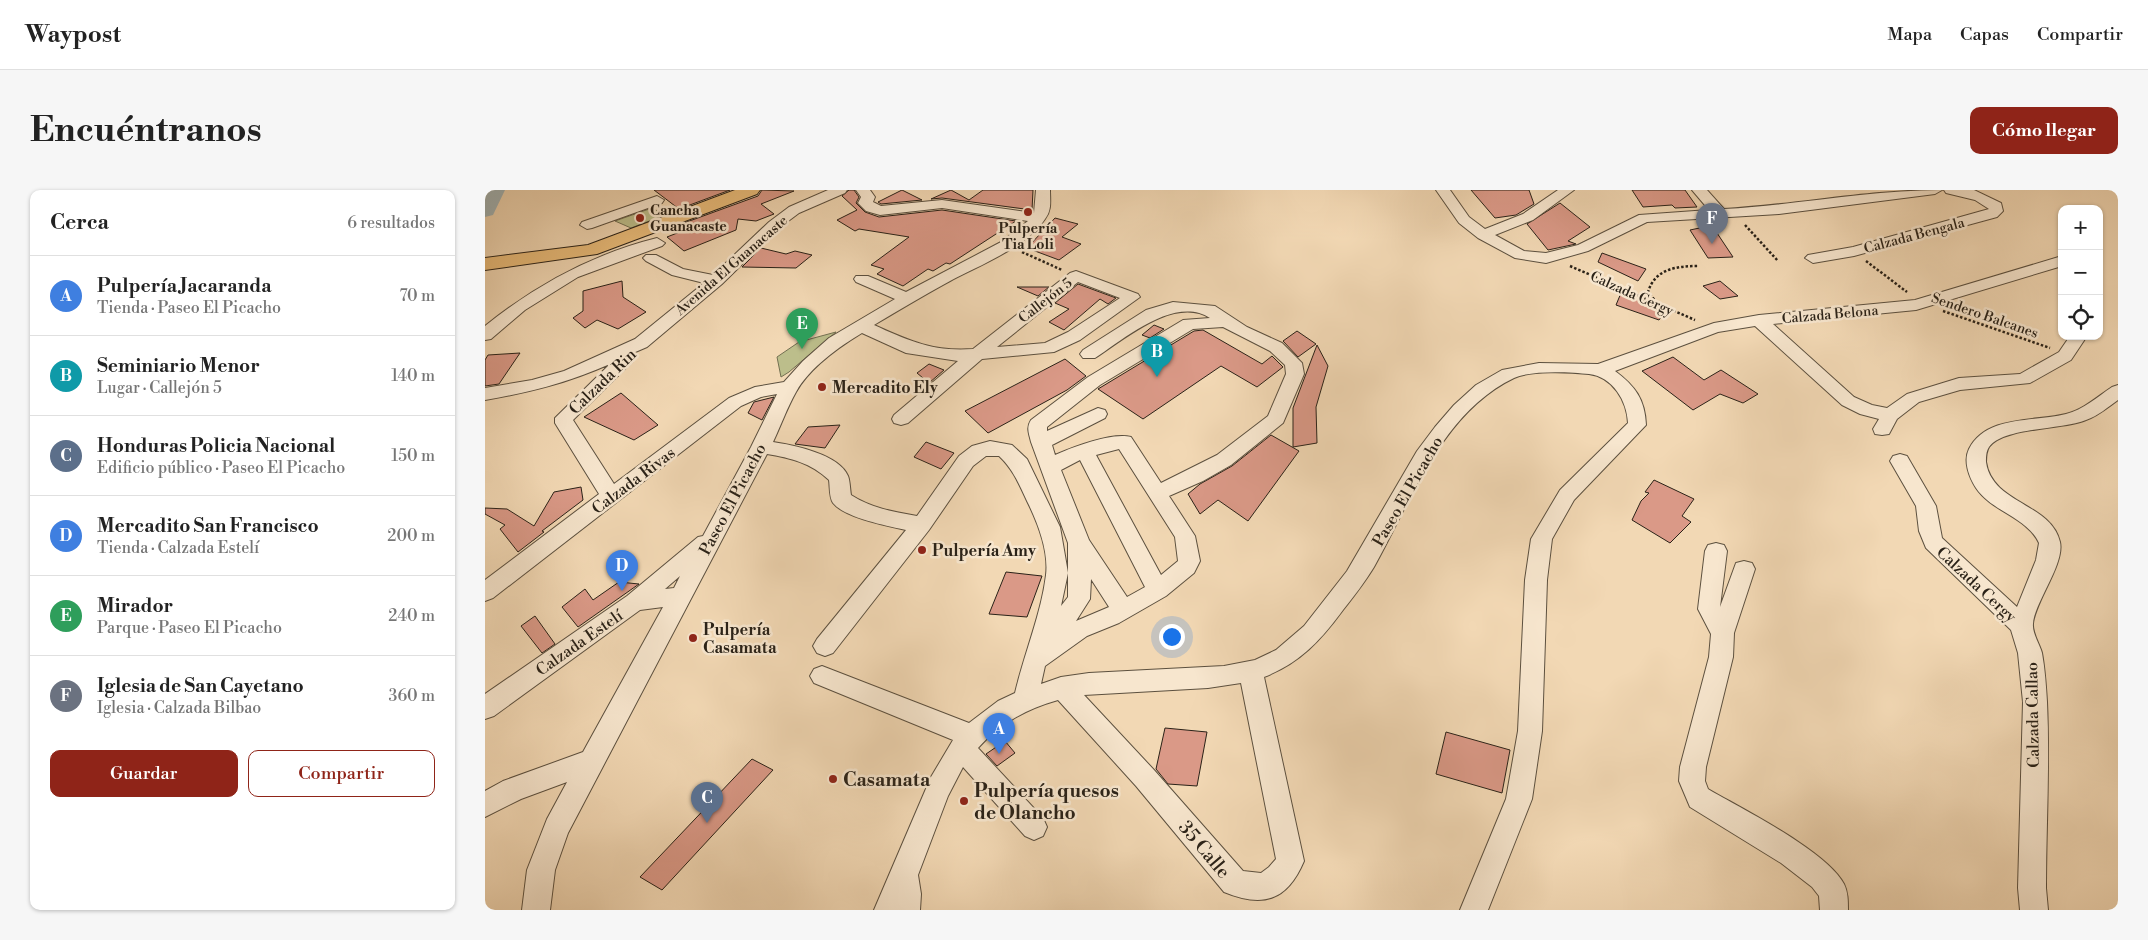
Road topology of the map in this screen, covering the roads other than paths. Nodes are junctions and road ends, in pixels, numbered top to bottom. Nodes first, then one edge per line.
1 (645, 190) edge
2 (751, 190) edge
3 (840, 190) edge
4 (863, 190) edge
5 (1043, 190) edge
6 (1443, 190) edge
7 (1567, 190) edge
8 (1699, 190) edge
9 (1832, 190) edge
10 (1935, 190) edge
11 (1951, 190) edge
12 (657, 200) junction
13 (1847, 203) junction
14 (1726, 212) junction
15 (678, 218) junction
16 (1039, 218) junction
17 (587, 225) dead end
18 (1483, 235) junction
19 (653, 243) junction
20 (1813, 258) dead end
21 (2058, 262) edge
22 (485, 264) edge
23 (862, 279) dead end
24 (716, 281) junction
25 (907, 298) junction
26 (1759, 320) junction
27 (1231, 324) junction
28 (862, 326) junction
29 (485, 335) edge
30 (2076, 340) edge
31 (641, 343) junction
32 (977, 354) junction
33 (1089, 354) dead end
34 (1600, 370) junction
35 (789, 388) junction
36 (2118, 390) edge
37 (485, 394) edge
38 (1098, 414) dead end
39 (901, 418) dead end
40 (1041, 442) junction
41 (761, 447) junction
42 (1085, 452) junction
43 (1899, 461) dead end
44 (1050, 468) junction
45 (1157, 493) junction
46 (611, 496) junction
47 (922, 525) junction
48 (711, 538) junction
49 (1079, 543) junction
50 (1716, 551) dead end
51 (1744, 569) dead end
52 (1159, 590) junction
53 (485, 592) edge
54 (680, 596) junction
55 (635, 602) junction
56 (1123, 610) junction
57 (2021, 625) junction
58 (1723, 633) junction
59 (1043, 638) junction
60 (825, 646) dead end
61 (1034, 661) junction
62 (1251, 672) junction
63 (822, 676) dead end
64 (1061, 687) junction
65 (1026, 698) junction
66 (485, 708) edge
67 (967, 742) junction
68 (591, 761) junction
69 (485, 805) edge
70 (1034, 827) dead end
71 (905, 875) junction
72 (536, 910) edge
73 (888, 910) edge
74 (906, 910) edge
75 (1474, 910) edge
76 (1834, 910) edge
77 (2034, 910) edge

1 - 12 street
2 - 15 main road
3 - 24 street, Avenida El Guanacaste
4 - 16 street
5 - 16 street
6 - 18 street
7 - 18 street
8 - 14 street
9 - 13 street
10 - 13 street
11 - 20 street, Calzada Bengala
12 - 15 street
12 - 17 street
13 - 14 street
14 - 18 street
15 - 19 main road
16 - 25 street, Paseo El Picacho
19 - 22 main road
19 - 24 street
19 - 29 street
21 - 26 street, Calzada Belona
23 - 25 street
24 - 31 street, Avenida El Guanacaste
25 - 28 street, Paseo El Picacho
26 - 30 street
26 - 34 street, Calzada Belona
27 - 33 street
27 - 40 street
27 - 45 street
28 - 32 street
28 - 35 street, Paseo El Picacho
31 - 37 street, Avenida El Guanacaste
31 - 46 street, Calzada Rin
32 - 32 street, Callejón 5
32 - 39 street, Callejón 5
34 - 62 street, Paseo El Picacho
34 - 75 street
35 - 41 street, Paseo El Picacho
35 - 46 street, Calzada Rivas
36 - 57 street
38 - 40 street
40 - 44 street
41 - 47 street
41 - 48 street, Paseo El Picacho
42 - 44 street
42 - 45 street
42 - 52 street
43 - 57 street, Calzada Cergy
44 - 49 street
45 - 52 street
46 - 53 street, Calzada Rivas
47 - 59 street
47 - 60 street
48 - 54 street, Paseo El Picacho
48 - 55 street
49 - 56 street
49 - 59 street
50 - 58 street
51 - 58 street
52 - 56 street
54 - 55 street, Calzada Estelí
54 - 68 street, Paseo El Picacho
55 - 66 street, Calzada Estelí
56 - 61 street
57 - 77 street, Calzada Callao
58 - 76 street
59 - 61 street
61 - 65 street
62 - 64 street, Paseo El Picacho
62 - 64 street, 35 Calle
63 - 67 street
64 - 65 street, Paseo El Picacho
65 - 67 street, Paseo El Picacho
67 - 70 street
67 - 71 street, Paseo El Picacho
68 - 69 street
68 - 72 street, Paseo El Picacho
71 - 73 street, Paseo El Picacho
71 - 74 street

